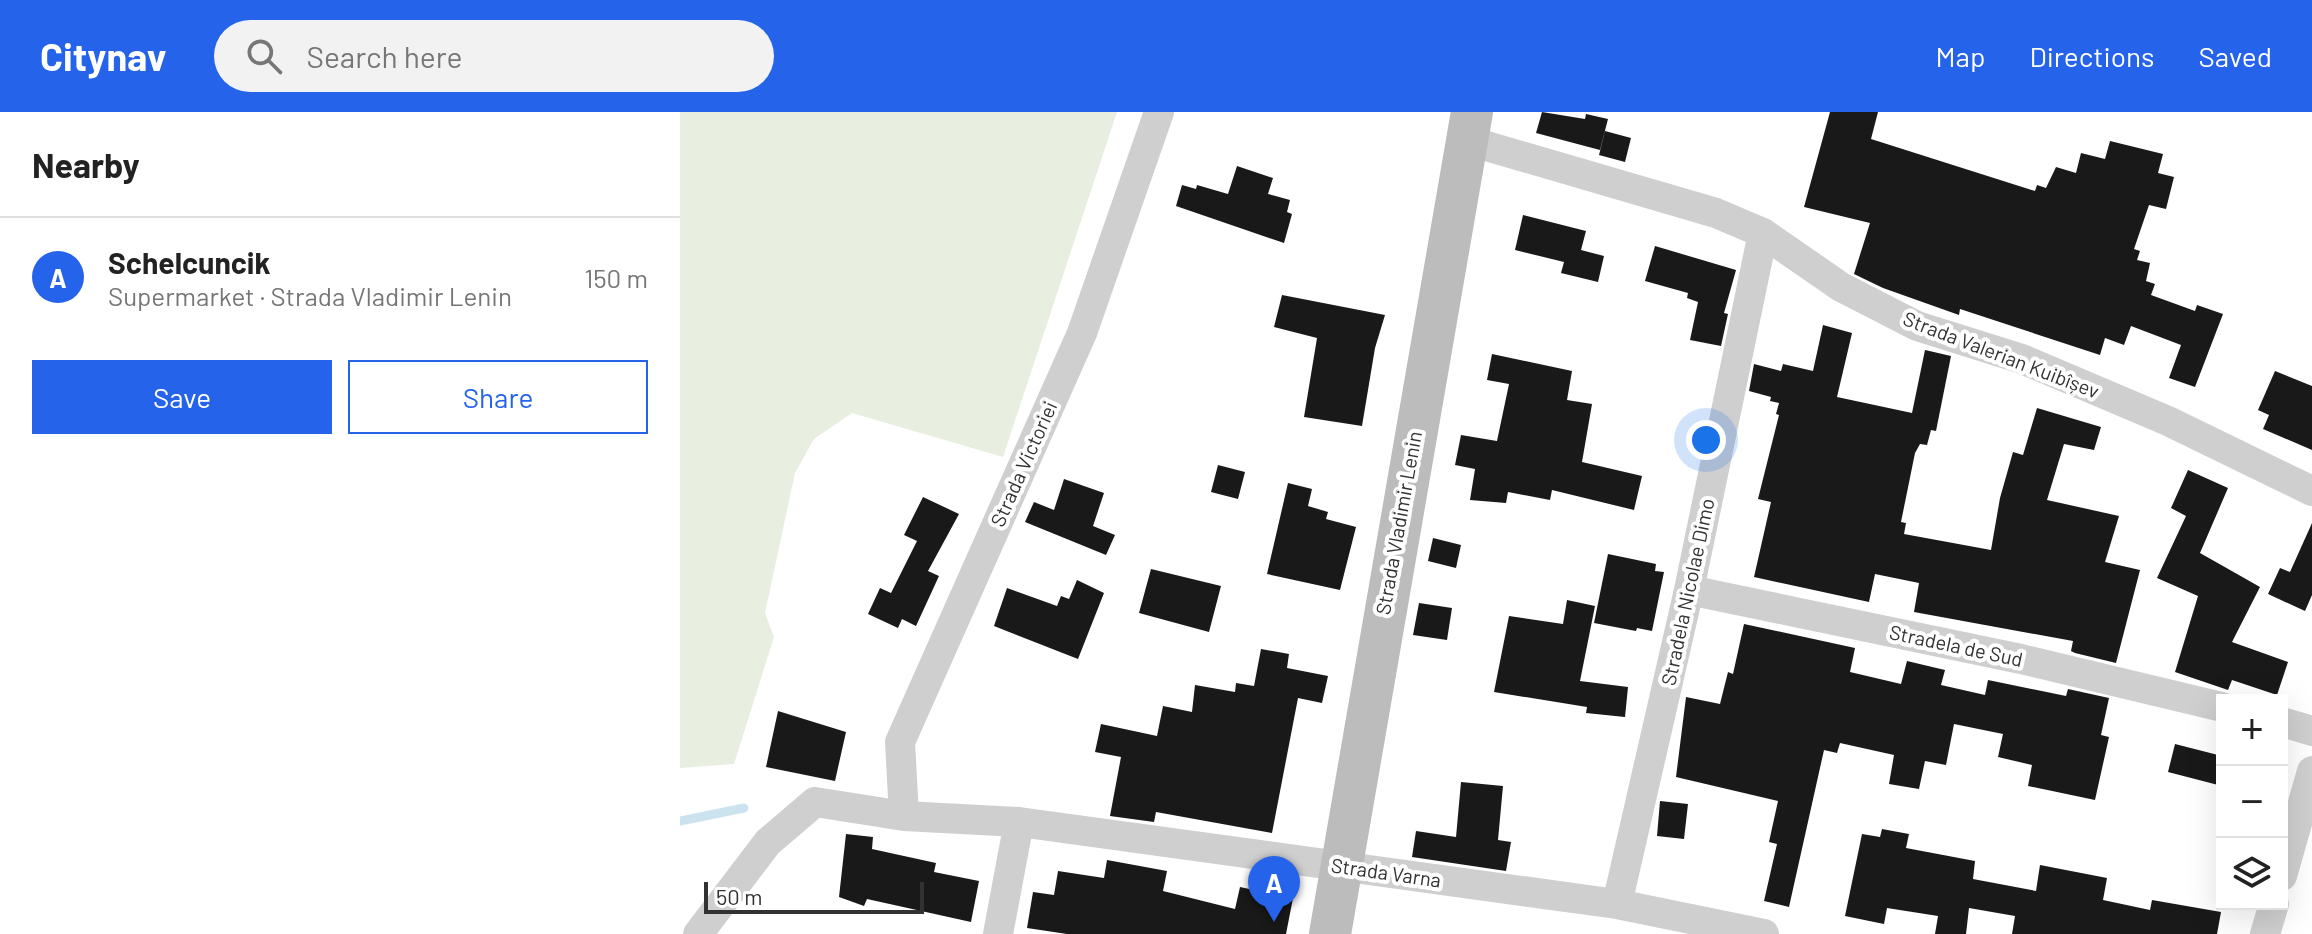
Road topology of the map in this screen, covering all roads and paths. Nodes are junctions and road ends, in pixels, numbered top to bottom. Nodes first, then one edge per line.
1 (1159, 112) edge
2 (1469, 126) edge
3 (1763, 233) junction
4 (2312, 491) edge
5 (1689, 590) junction
6 (2216, 706) edge
7 (2288, 724) edge
8 (2312, 731) edge
9 (2312, 771) edge
10 (904, 816) junction
11 (1019, 822) junction
12 (2288, 855) edge
13 (1339, 865) junction
14 (1617, 904) junction
15 (2272, 910) edge
16 (698, 934) edge
17 (998, 934) edge
18 (1330, 934) edge
19 (1764, 934) edge
20 (2265, 934) edge

1 - 10 street, Strada Victoriei
2 - 3 street, Strada Valerian Kuibîșev
2 - 13 main road, Strada Vladimir Lenin
3 - 4 street, Strada Valerian Kuibîșev
3 - 5 street, Stradela Nicolae Dimo
5 - 6 street, Stradela de Sud
5 - 14 street, Stradela Nicolae Dimo
7 - 8 street
9 - 12 street
10 - 11 street, Strada Varna
10 - 16 street, Strada Varna
11 - 13 street, Strada Varna
11 - 17 street
13 - 14 street, Strada Varna
13 - 18 main road, Strada Vladimir Lenin
14 - 19 street, Strada Varna
15 - 20 street

